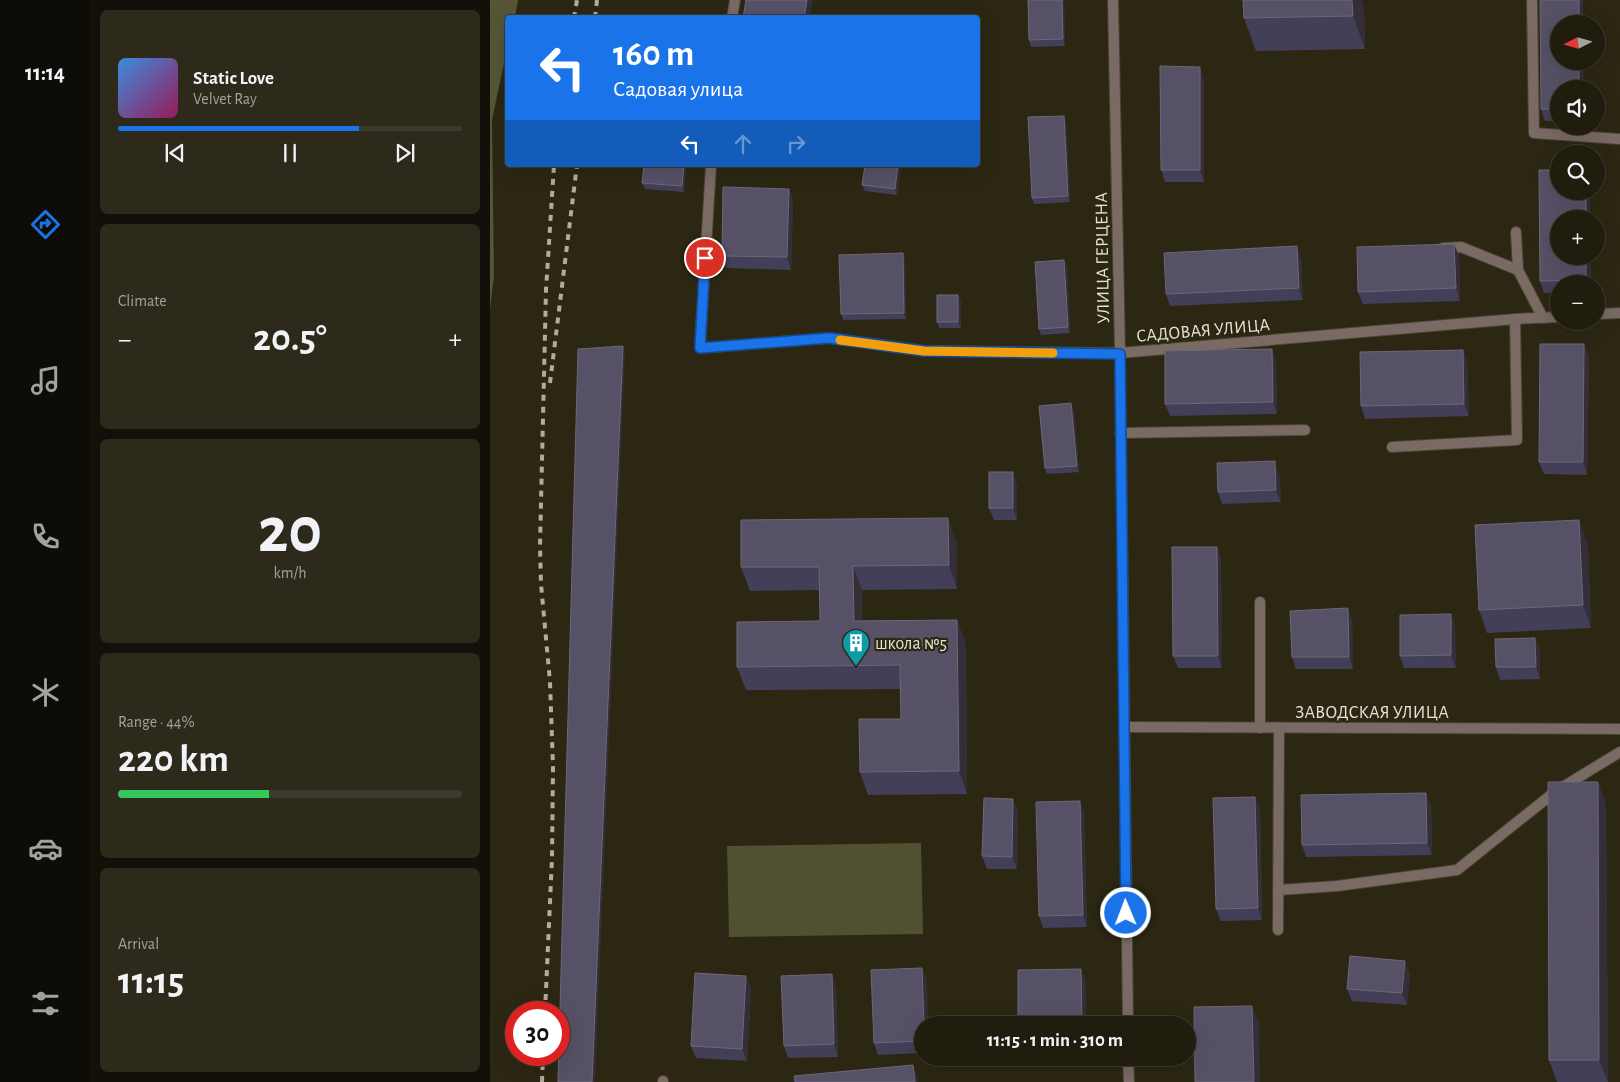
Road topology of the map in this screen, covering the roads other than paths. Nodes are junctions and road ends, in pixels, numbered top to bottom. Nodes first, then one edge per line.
1 (735, 0) edge
2 (1114, 0) edge
3 (1532, 0) edge
4 (732, 15) edge
5 (1620, 139) edge
6 (711, 167) edge
7 (1516, 232) dead end
8 (1434, 248) edge
9 (1518, 270) junction
10 (1620, 313) edge
11 (1605, 314) edge
12 (1543, 318) junction
13 (1550, 318) edge
14 (1516, 319) junction
15 (1120, 354) junction
16 (1305, 430) dead end
17 (1120, 434) junction
18 (1392, 447) dead end
19 (1260, 602) dead end
20 (1125, 727) junction
21 (1260, 728) junction
22 (1279, 728) junction
23 (1620, 729) edge
24 (1620, 752) edge
25 (1278, 890) junction
26 (1278, 930) dead end
27 (1128, 1016) edge
28 (1128, 1066) edge
29 (1129, 1082) edge

1 - 4 street
2 - 15 street, УЛИЦА ГЕРЦЕНА
3 - 5 street
6 - 15 street, САДОВАЯ УЛИЦА
7 - 9 street
8 - 9 street
9 - 12 street
10 - 11 street
12 - 13 street, САДОВАЯ УЛИЦА
12 - 14 street, САДОВАЯ УЛИЦА
14 - 15 street, САДОВАЯ УЛИЦА
14 - 18 street
15 - 17 street, УЛИЦА ГЕРЦЕНА
16 - 17 street
17 - 20 street, УЛИЦА ГЕРЦЕНА
19 - 21 street
20 - 21 street, ЗАВОДСКАЯ УЛИЦА
20 - 27 street, УЛИЦА ГЕРЦЕНА
21 - 22 street, ЗАВОДСКАЯ УЛИЦА
22 - 23 street, ЗАВОДСКАЯ УЛИЦА
22 - 25 street
24 - 25 street
25 - 26 street
28 - 29 street

